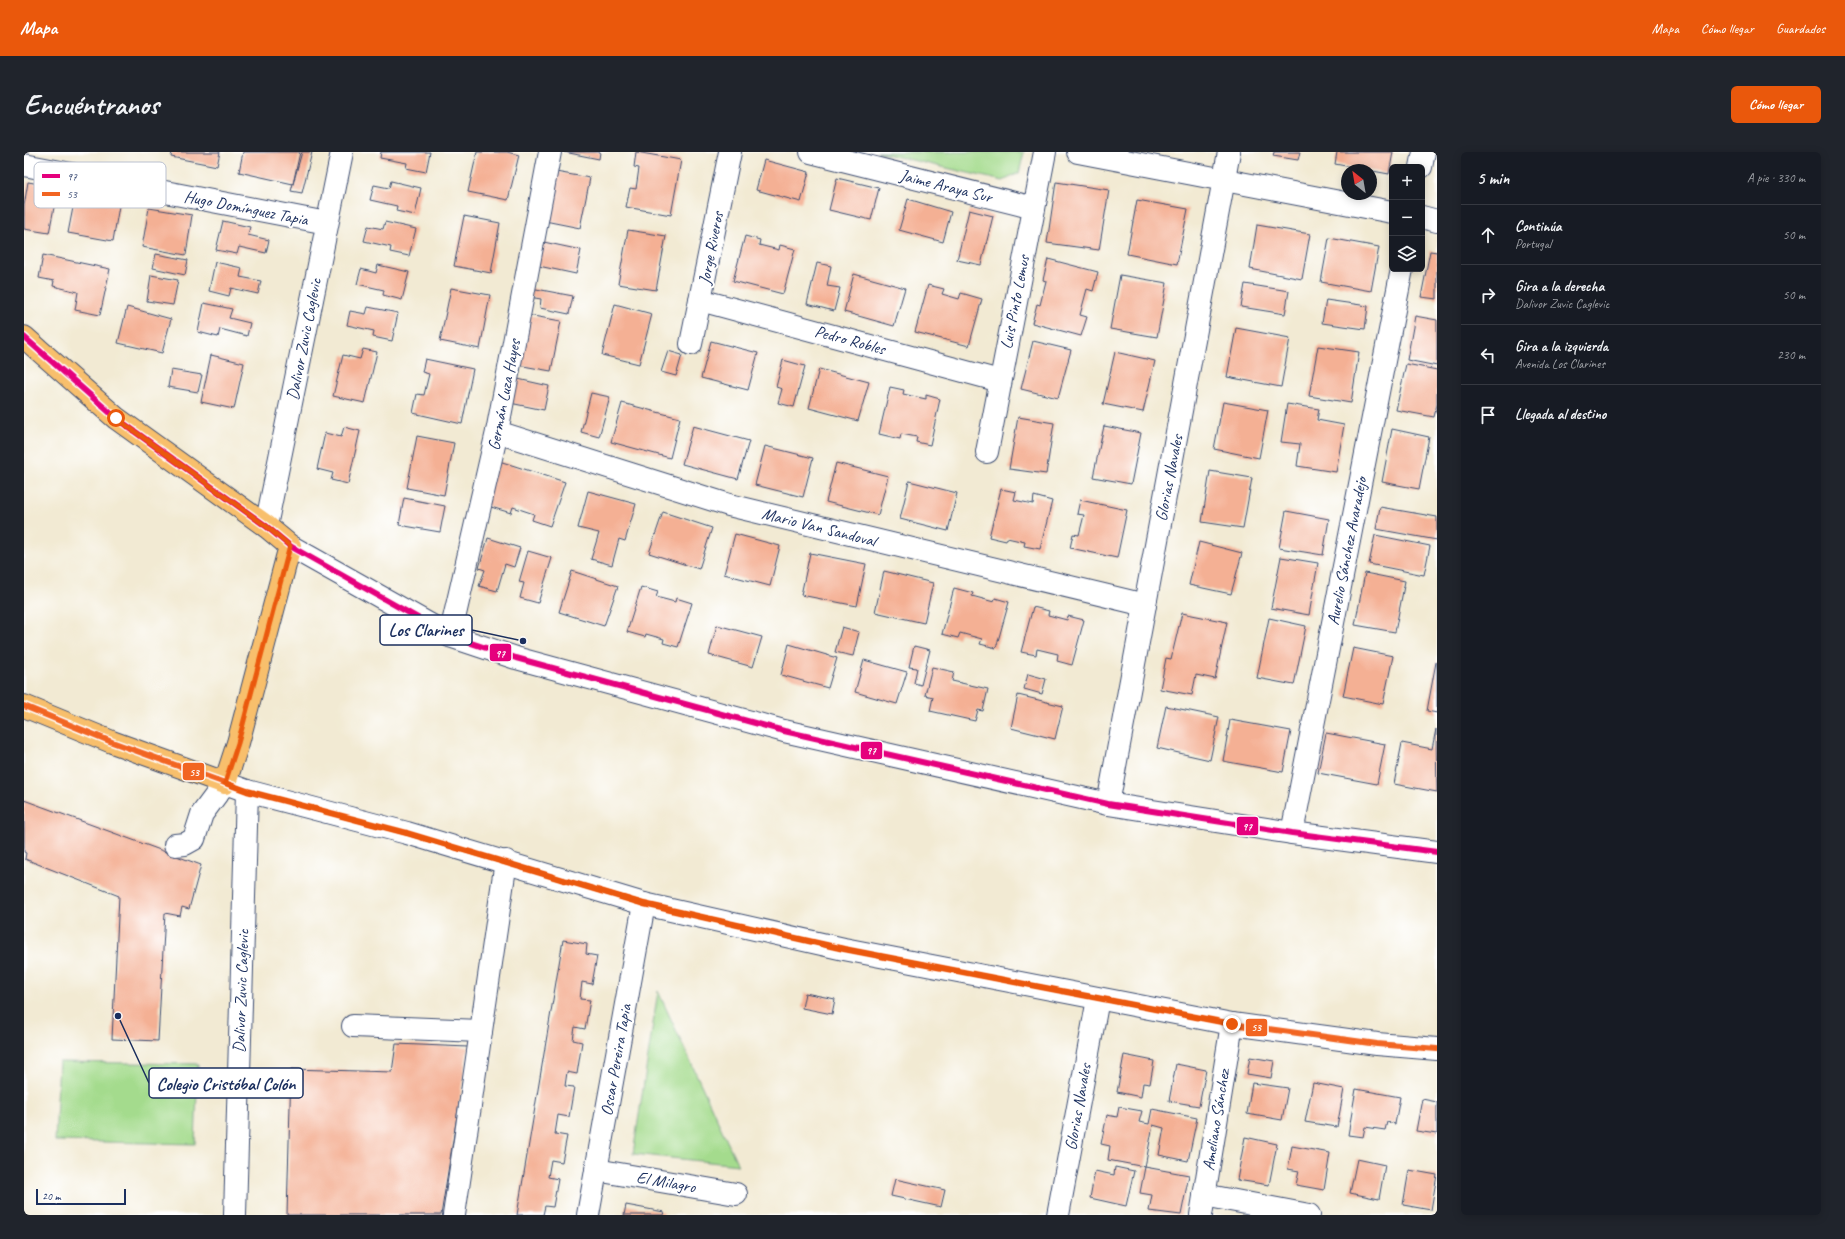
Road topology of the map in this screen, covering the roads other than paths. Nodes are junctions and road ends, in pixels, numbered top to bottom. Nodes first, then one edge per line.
1 (342, 152) edge
2 (550, 152) edge
3 (730, 152) edge
4 (811, 152) edge
5 (1045, 152) edge
6 (1078, 152) edge
7 (1229, 152) edge
8 (1424, 152) edge
9 (1422, 164) edge
10 (24, 165) edge
11 (34, 167) edge
12 (1224, 180) junction
13 (166, 192) edge
14 (1034, 208) junction
15 (1389, 211) edge
16 (1425, 218) edge
17 (1437, 221) edge
18 (327, 223) junction
19 (1401, 272) edge
20 (700, 300) junction
21 (24, 337) edge
22 (691, 344) dead end
23 (1000, 381) junction
24 (497, 432) junction
25 (987, 452) dead end
26 (266, 526) junction
27 (290, 546) junction
28 (1145, 605) junction
29 (450, 636) junction
30 (24, 706) edge
31 (225, 783) junction
32 (247, 791) junction
33 (1108, 804) junction
34 (1292, 833) junction
35 (175, 845) dead end
36 (1437, 852) edge
37 (506, 861) junction
38 (644, 904) junction
39 (1098, 999) junction
40 (1232, 1024) junction
41 (353, 1026) dead end
42 (481, 1031) junction
43 (1437, 1049) edge
44 (596, 1170) junction
45 (736, 1194) dead end
46 (1203, 1205) edge
47 (235, 1215) edge
48 (454, 1215) edge
49 (588, 1215) edge
50 (1058, 1215) edge
51 (1309, 1215) edge

1 - 18 street, Dalivor Zuvic Caglevic
2 - 24 street, Germán Luza Hayes
3 - 20 street, Jorge Riveros
4 - 14 street, Jaime Araya Sur
5 - 14 street, Luis Pinto Lemus
6 - 12 street
7 - 12 street, Glorias Navales
8 - 9 street
10 - 11 street, Hugo Domínguez Tapia
12 - 15 street
12 - 28 street, Glorias Navales
13 - 18 street, Hugo Domínguez Tapia
14 - 23 street, Luis Pinto Lemus
16 - 17 street
18 - 26 street, Dalivor Zuvic Caglevic
19 - 34 street, Aurelio Sánchez Avaradejo
20 - 22 street, Jorge Riveros
20 - 23 street, Pedro Robles
21 - 26 main road
23 - 25 street, Luis Pinto Lemus
24 - 28 street, Mario Van Sandoval
24 - 29 street, Germán Luza Hayes
26 - 27 main road
27 - 29 street
27 - 31 main road
28 - 33 street, Glorias Navales
29 - 33 street
30 - 31 main road
31 - 32 street
31 - 35 street
32 - 37 street
32 - 47 street, Dalivor Zuvic Caglevic
33 - 34 street
34 - 36 street
37 - 38 street
37 - 42 street
38 - 39 street
38 - 44 street, Oscar Pereira Tapia
39 - 40 street
39 - 50 street, Glorias Navales
40 - 43 street
40 - 46 street, Ameliano Sánchez
41 - 42 street
42 - 48 street
44 - 45 street, El Milagro
44 - 49 street, Oscar Pereira Tapia
46 - 51 street

